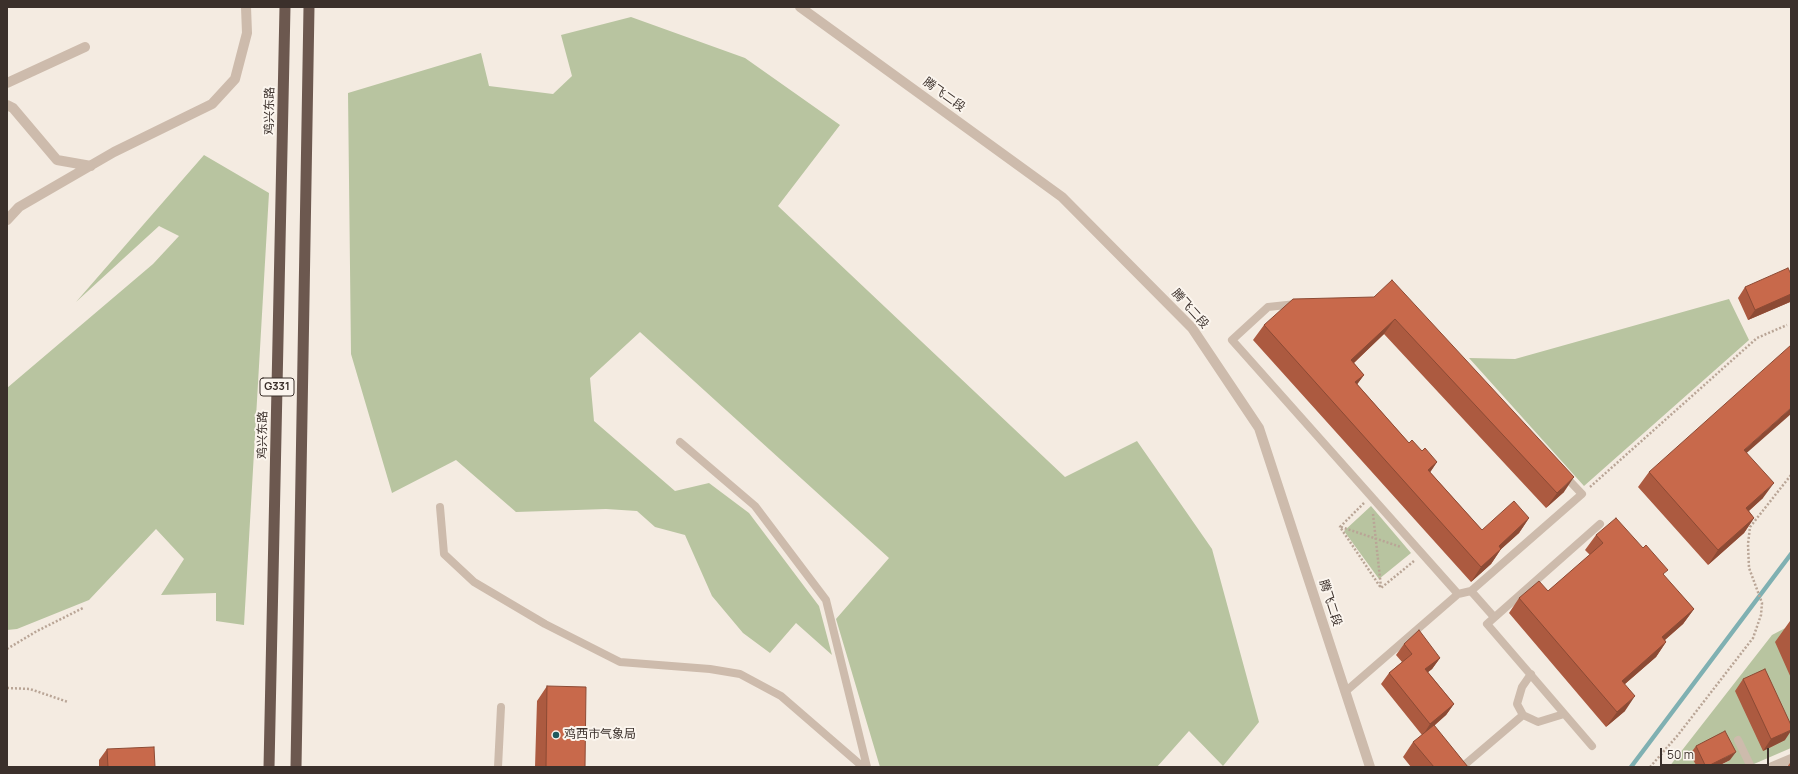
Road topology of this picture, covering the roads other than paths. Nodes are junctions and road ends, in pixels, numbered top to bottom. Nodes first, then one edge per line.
1 (246, 7) edge
2 (285, 7) edge
3 (310, 7) edge
4 (800, 7) edge
5 (85, 47) dead end
6 (7, 83) edge
7 (7, 105) edge
8 (91, 166) junction
9 (7, 220) edge
10 (1304, 303) edge
11 (680, 442) dead end
12 (1555, 465) edge
13 (440, 507) dead end
14 (1600, 524) dead end
15 (1471, 591) junction
16 (1458, 594) junction
17 (1494, 617) junction
18 (1531, 674) junction
19 (1345, 692) junction
20 (501, 707) dead end
21 (1564, 714) junction
22 (1523, 715) junction
23 (1738, 740) dead end
24 (1592, 746) dead end
25 (1791, 759) edge
26 (269, 767) edge
27 (296, 767) edge
28 (498, 767) edge
29 (863, 767) edge
30 (867, 767) edge
31 (1370, 767) edge
32 (1462, 767) edge
33 (1751, 767) edge
34 (1772, 767) edge

1 - 8 street
2 - 26 highway, 鸡兴东路 / G331
3 - 27 highway, G331
4 - 19 street, 腾飞二段
5 - 6 street
7 - 8 street
8 - 9 street
10 - 16 lane
11 - 30 lane
12 - 15 lane
13 - 29 lane
14 - 17 lane
15 - 16 lane
15 - 17 lane
16 - 19 lane
17 - 18 lane
18 - 21 lane
18 - 22 lane
19 - 31 street, 腾飞二段
20 - 28 lane
21 - 22 lane
21 - 24 lane
22 - 32 lane
23 - 33 lane
25 - 34 street

